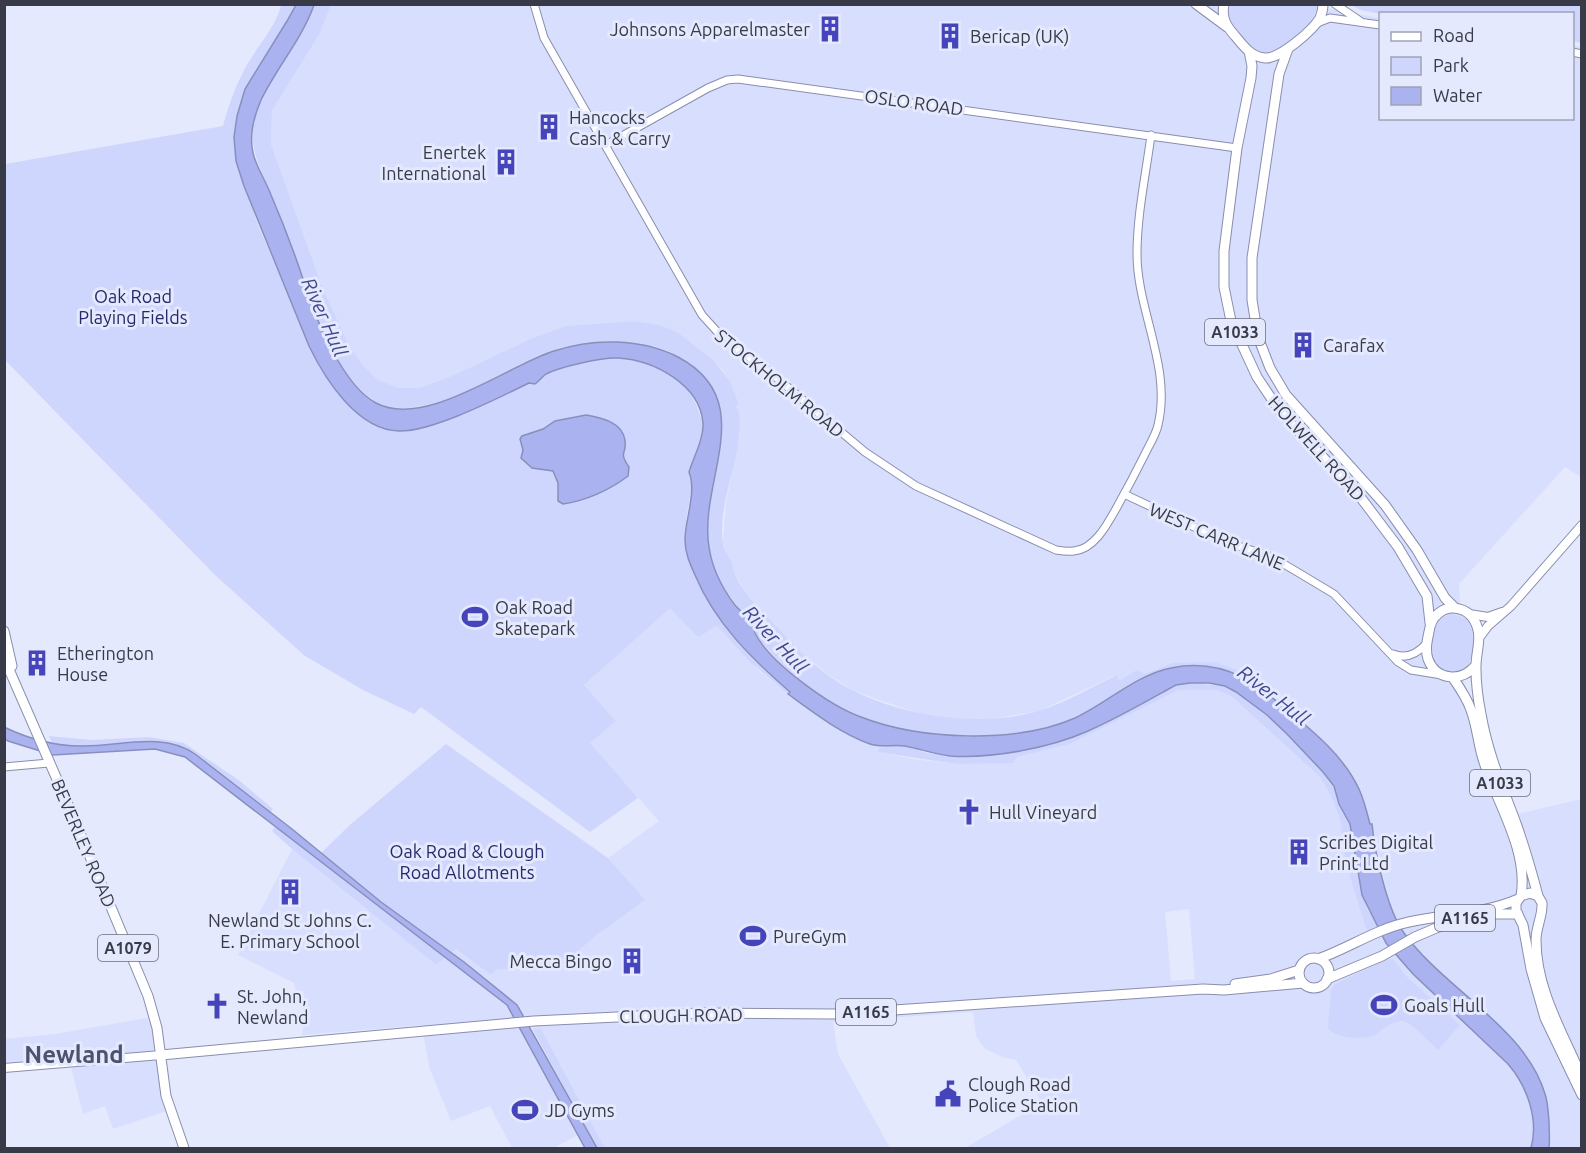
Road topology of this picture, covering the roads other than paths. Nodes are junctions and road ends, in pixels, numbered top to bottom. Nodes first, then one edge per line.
1 (534, 4) edge
2 (1196, 4) edge
3 (1224, 4) edge
4 (1323, 4) edge
5 (1335, 4) edge
6 (1317, 23) junction
7 (1363, 23) junction
8 (1379, 25) edge
9 (1227, 27) junction
10 (1288, 49) junction
11 (1249, 51) junction
12 (1151, 135) junction
13 (606, 145) junction
14 (1237, 148) junction
15 (1124, 494) junction
16 (1581, 525) edge
17 (1511, 606) junction
18 (1455, 608) junction
19 (1469, 614) junction
20 (1430, 623) junction
21 (4, 631) edge
22 (1479, 638) junction
23 (1427, 643) junction
24 (1388, 651) junction
25 (4, 658) edge
26 (1475, 666) junction
27 (1442, 675) junction
28 (14, 677) junction
29 (1453, 678) junction
30 (48, 759) junction
31 (4, 767) edge
32 (1538, 896) junction
33 (1519, 898) junction
34 (1541, 913) junction
35 (1519, 915) junction
36 (1318, 959) junction
37 (1299, 970) junction
38 (1327, 978) junction
39 (1303, 984) junction
40 (1203, 989) junction
41 (160, 1055) junction
42 (4, 1068) edge
43 (1581, 1078) edge
44 (1581, 1095) edge
45 (183, 1149) edge

1 - 13 street, STOCKHOLM ROAD
2 - 9 main road
3 - 9 main road
4 - 6 main road
5 - 7 street
6 - 7 street
6 - 10 main road
7 - 8 street
9 - 11 main road
10 - 11 main road
10 - 18 main road, HOLWELL ROAD / A1033
11 - 14 main road, HOLWELL ROAD / A1033
12 - 13 street, OSLO ROAD
12 - 14 street, OSLO ROAD
12 - 15 street, STOCKHOLM ROAD
13 - 15 street, STOCKHOLM ROAD
14 - 20 main road, HOLWELL ROAD / A1033
15 - 24 street, WEST CARR LANE
16 - 17 main road
17 - 19 main road
17 - 22 main road
18 - 19 main road, A1033
18 - 20 main road
19 - 22 main road
20 - 23 main road, A1033
21 - 28 main road, BEVERLEY ROAD / A1079
22 - 26 main road, A1033
23 - 24 street
23 - 27 main road, A1033
24 - 27 street, WEST CARR LANE
25 - 28 main road, BEVERLEY ROAD / A1079
26 - 29 main road
26 - 32 main road, A1033
27 - 29 main road
28 - 30 main road, BEVERLEY ROAD / A1079
29 - 33 main road, A1033
30 - 31 street
30 - 41 main road, BEVERLEY ROAD / A1079
32 - 33 main road
32 - 34 main road
33 - 35 main road
33 - 36 main road, A1165
34 - 35 main road
34 - 43 main road
35 - 38 main road, A1165
35 - 44 main road
36 - 37 main road, A1165
36 - 38 main road
37 - 39 main road
37 - 40 main road, CLOUGH ROAD / A1165
38 - 39 main road, A1165
39 - 40 main road, CLOUGH ROAD / A1165
40 - 41 main road, CLOUGH ROAD / A1165
41 - 42 main road
41 - 45 main road, BEVERLEY ROAD / A1079

